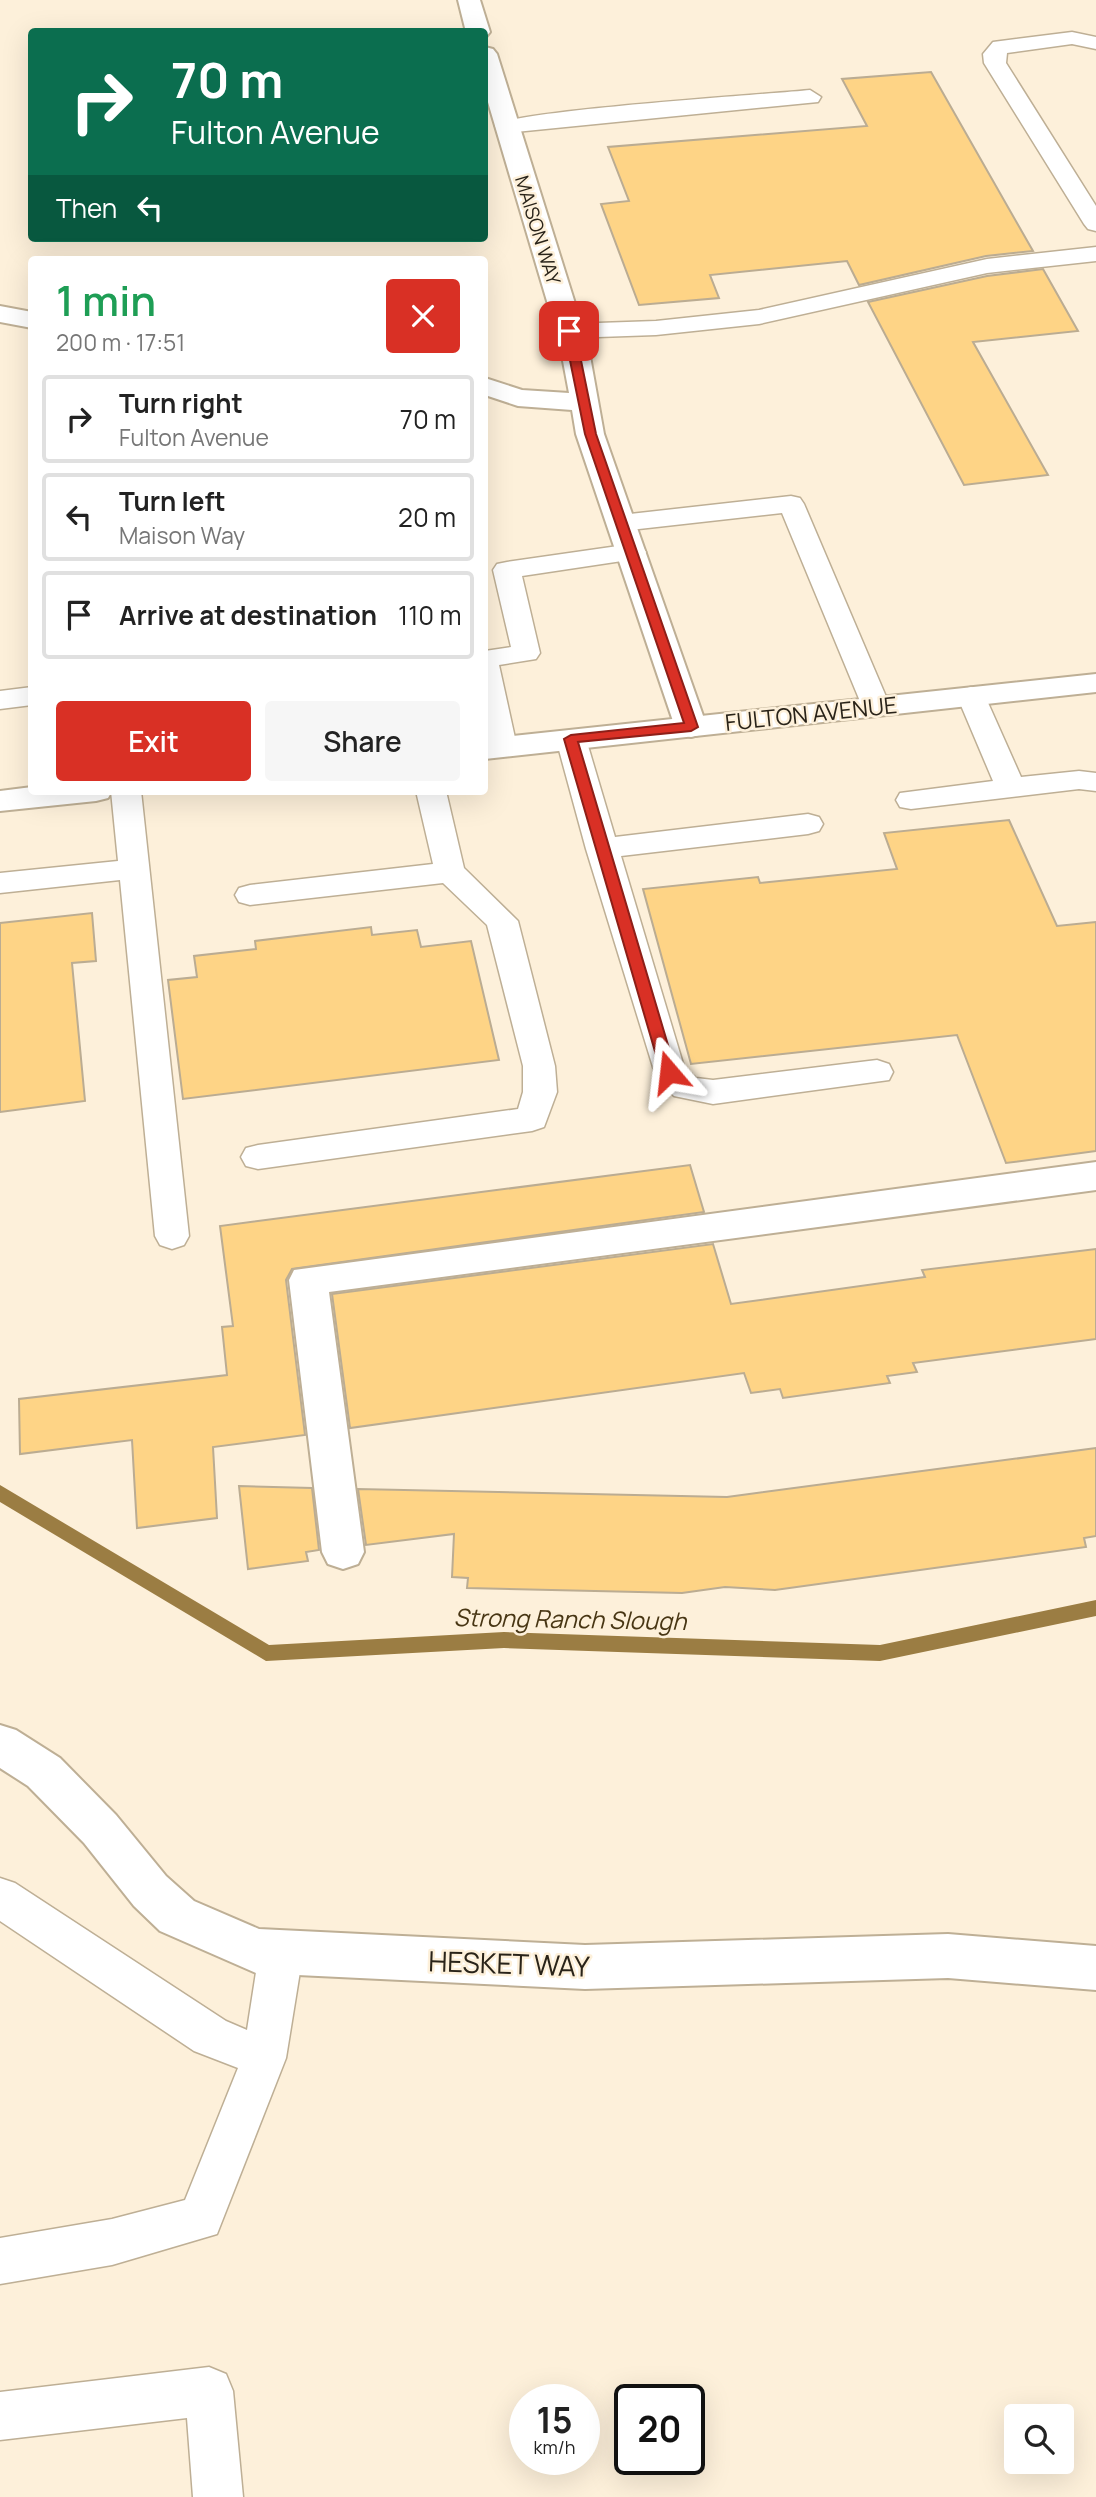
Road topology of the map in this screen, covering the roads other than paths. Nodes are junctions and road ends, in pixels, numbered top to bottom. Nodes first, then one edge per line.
1 (469, 0) edge
2 (477, 28) edge
3 (1096, 43) edge
4 (488, 64) edge
5 (810, 97) dead end
6 (506, 126) junction
7 (1096, 223) edge
8 (1096, 254) edge
9 (0, 314) edge
10 (28, 319) edge
11 (569, 331) junction
12 (488, 387) edge
13 (584, 402) junction
14 (621, 523) junction
15 (632, 552) junction
16 (488, 659) edge
17 (1096, 683) edge
18 (488, 693) edge
19 (28, 696) edge
20 (971, 696) junction
21 (0, 700) edge
22 (876, 706) junction
23 (691, 727) junction
24 (571, 739) junction
25 (494, 748) edge
26 (1096, 782) edge
27 (1011, 788) junction
28 (61, 795) edge
29 (126, 795) edge
30 (432, 795) edge
31 (911, 800) dead end
32 (0, 802) edge
33 (808, 824) dead end
34 (601, 849) junction
35 (134, 869) junction
36 (450, 872) junction
37 (0, 883) edge
38 (250, 895) dead end
39 (877, 1072) dead end
40 (258, 1157) dead end
41 (1096, 1176) edge
42 (172, 1236) dead end
43 (343, 1552) dead end
44 (1, 1746) edge
45 (0, 1897) edge
46 (281, 1953) junction
47 (1096, 1968) edge
48 (264, 2058) junction
49 (0, 2261) edge
50 (0, 2416) edge
51 (218, 2497) edge

1 - 2 street
3 - 7 lane
4 - 6 street, MAISON WAY
5 - 6 lane
6 - 11 street, MAISON WAY
8 - 11 lane
9 - 10 street
11 - 13 street, MAISON WAY
12 - 13 street
13 - 14 street, MAISON WAY
14 - 15 street, MAISON WAY
14 - 22 lane
15 - 16 lane
15 - 23 street, MAISON WAY
17 - 20 street, FULTON AVENUE
18 - 25 lane
19 - 21 lane
20 - 22 street, FULTON AVENUE
20 - 27 lane
22 - 23 street, FULTON AVENUE
23 - 24 street, FULTON AVENUE
24 - 25 street, FULTON AVENUE
24 - 34 lane
26 - 27 lane
27 - 31 lane
28 - 32 street
29 - 35 lane
30 - 36 lane
33 - 34 lane
34 - 39 lane
35 - 37 lane
35 - 42 lane
36 - 38 lane
36 - 40 lane
41 - 43 street
44 - 46 street, HESKET WAY
45 - 48 lane
46 - 47 street, HESKET WAY
46 - 48 lane
48 - 49 lane
50 - 51 lane

